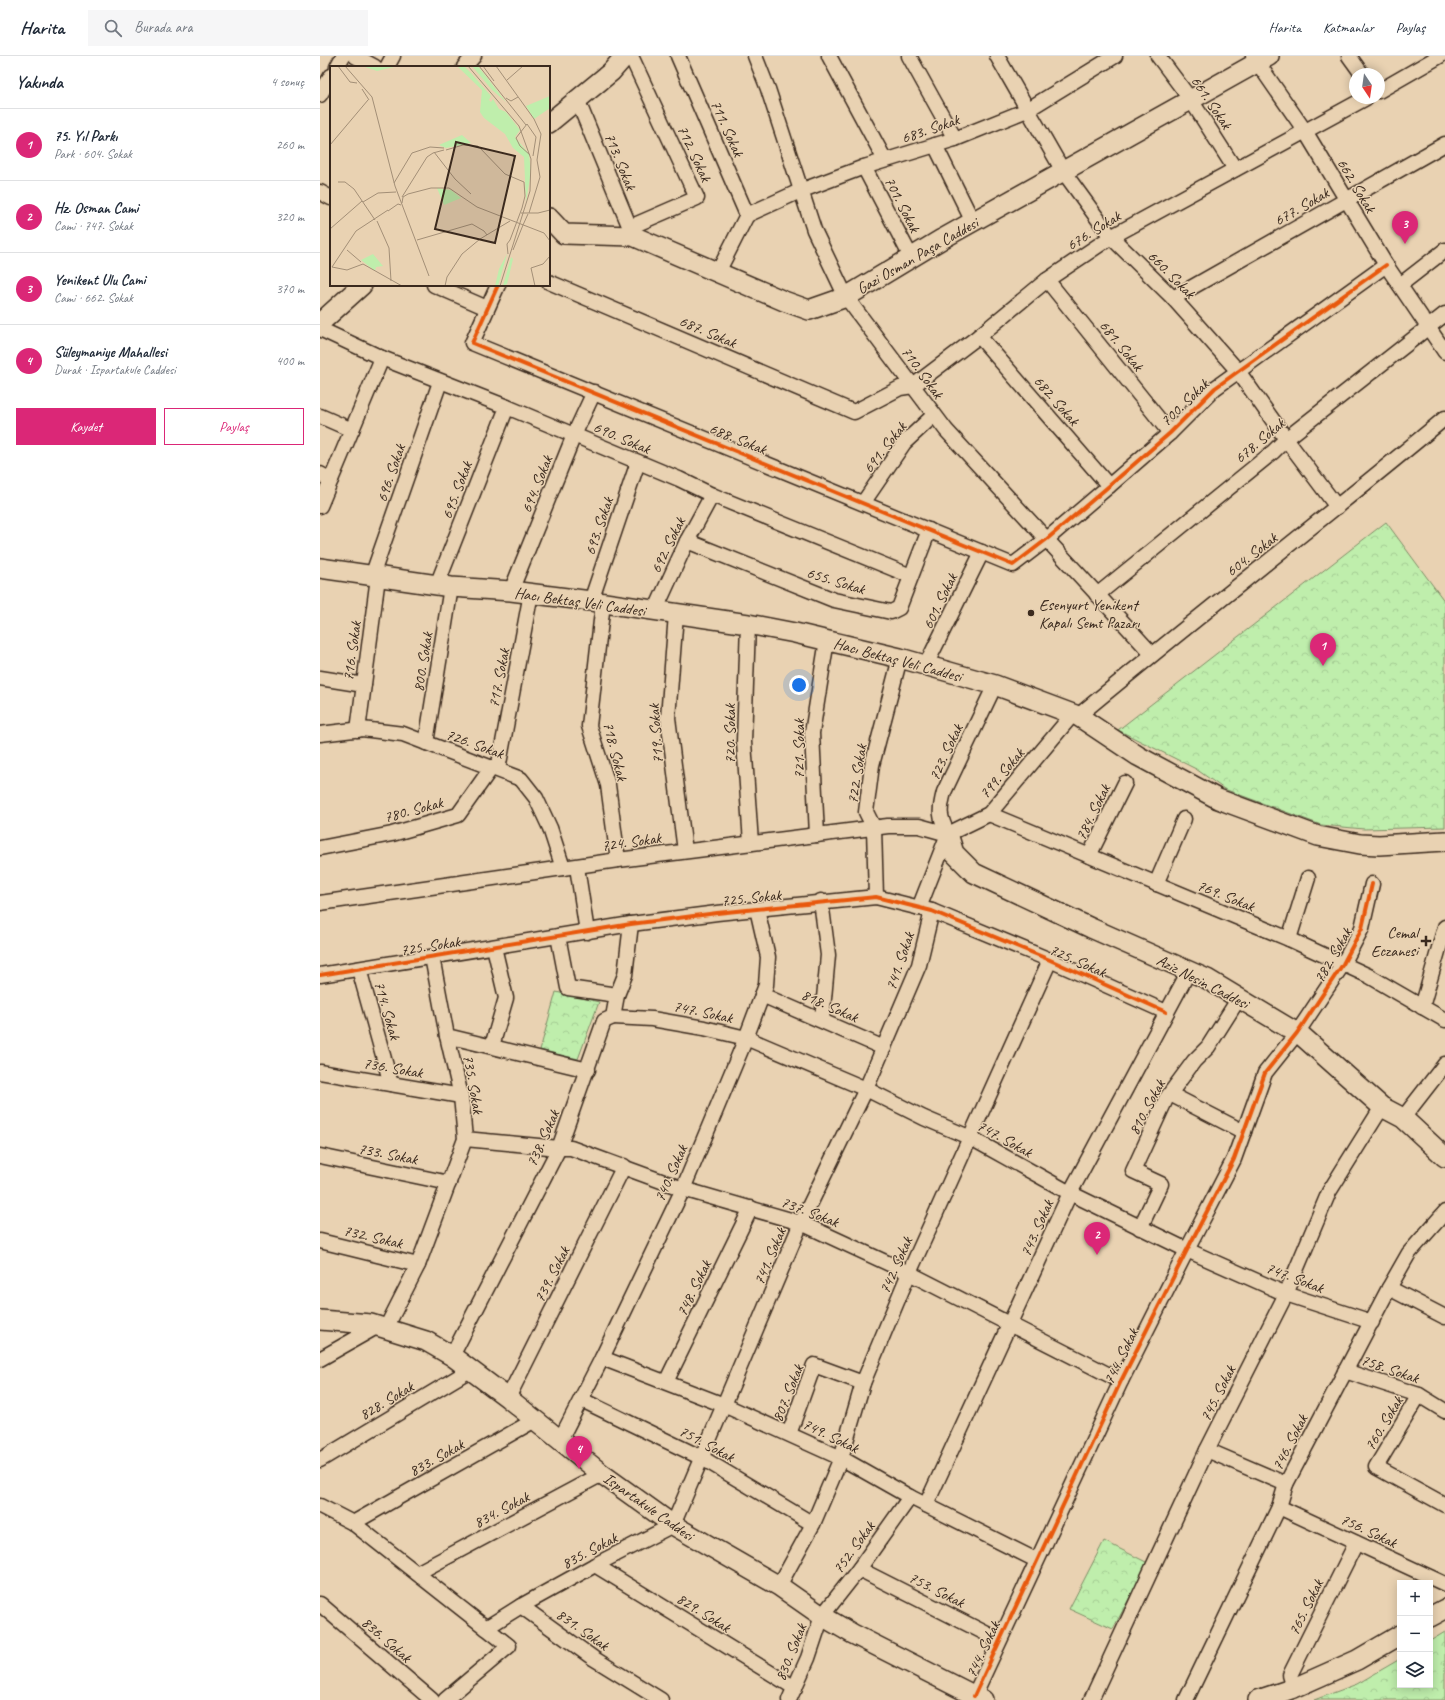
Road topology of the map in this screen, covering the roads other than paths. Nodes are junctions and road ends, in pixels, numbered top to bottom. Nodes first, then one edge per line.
1 (343, 56) edge
2 (355, 56) edge
3 (393, 56) edge
4 (474, 56) edge
5 (625, 56) edge
6 (631, 56) edge
7 (678, 56) edge
8 (755, 56) edge
9 (829, 56) edge
10 (909, 56) edge
11 (997, 56) edge
12 (1115, 56) edge
13 (1158, 56) edge
14 (1349, 56) edge
15 (1440, 56) edge
16 (1260, 58) edge
17 (338, 66) edge
18 (373, 66) edge
19 (388, 66) edge
20 (465, 66) edge
21 (1358, 68) edge
22 (330, 78) edge
23 (1385, 88) edge
24 (320, 95) edge
25 (577, 99) junction
26 (1191, 100) junction
27 (1355, 104) edge
28 (1027, 110) junction
29 (550, 122) edge
30 (1305, 131) junction
31 (955, 139) junction
32 (1445, 144) edge
33 (934, 145) junction
34 (885, 160) junction
35 (864, 166) junction
36 (1235, 169) junction
37 (1063, 171) junction
38 (800, 191) junction
39 (320, 192) edge
40 (330, 197) edge
41 (1346, 200) junction
42 (748, 215) junction
43 (550, 219) edge
44 (973, 222) junction
45 (631, 231) junction
46 (1110, 237) junction
47 (1445, 250) edge
48 (911, 257) junction
49 (1386, 265) junction
50 (718, 272) junction
51 (1047, 280) junction
52 (550, 282) edge
53 (1400, 285) junction
54 (361, 286) edge
55 (436, 286) edge
56 (498, 286) edge
57 (846, 297) junction
58 (1173, 298) junction
59 (487, 308) junction
60 (1445, 314) edge
61 (320, 323) edge
62 (1428, 328) junction
63 (320, 329) edge
64 (979, 336) junction
65 (1445, 352) edge
66 (382, 358) junction
67 (1238, 371) junction
68 (440, 382) junction
69 (913, 386) junction
70 (594, 392) junction
71 (507, 407) junction
72 (854, 412) joint
73 (934, 415) junction
74 (320, 416) edge
75 (1445, 418) edge
76 (352, 430) junction
77 (1170, 433) junction
78 (574, 435) junction
79 (1286, 439) junction
80 (638, 462) junction
81 (326, 476) edge
82 (1109, 486) junction
83 (712, 495) junction
84 (863, 503) junction
85 (320, 506) edge
86 (1337, 507) junction
87 (930, 530) junction
88 (1047, 539) junction
89 (687, 541) junction
90 (982, 552) junction
91 (320, 568) edge
92 (375, 576) junction
93 (911, 576) junction
94 (444, 586) junction
95 (512, 591) junction
96 (531, 593) junction
97 (1097, 595) junction
98 (597, 602) junction
99 (655, 611) junction
100 (676, 614) junction
101 (748, 624) junction
102 (826, 640) junction
103 (1152, 654) junction
104 (900, 658) junction
105 (926, 665) junction
106 (320, 678) edge
107 (364, 685) junction
108 (995, 685) junction
109 (1075, 715) junction
110 (358, 730) junction
111 (320, 734) edge
112 (426, 743) junction
113 (495, 768) junction
114 (1125, 783) dead end
115 (989, 814) junction
116 (1184, 819) dead end
117 (874, 828) junction
118 (948, 834) junction
119 (817, 835) junction
120 (1445, 841) edge
121 (751, 843) junction
122 (320, 848) edge
123 (685, 851) junction
124 (1089, 856) junction
125 (618, 860) junction
126 (578, 867) junction
127 (563, 868) junction
128 (1308, 878) dead end
129 (1156, 884) junction
130 (1372, 884) dead end
131 (876, 897) junction
132 (821, 901) junction
133 (320, 903) edge
134 (758, 909) junction
135 (926, 909) junction
136 (631, 924) junction
137 (1445, 927) edge
138 (587, 932) junction
139 (558, 936) junction
140 (1289, 939) junction
141 (494, 947) junction
142 (432, 957) junction
143 (1050, 960) junction
144 (1343, 964) junction
145 (359, 969) junction
146 (1189, 971) junction
147 (320, 975) edge
148 (618, 995) junction
149 (762, 995) junction
150 (1239, 998) junction
151 (1422, 1007) junction
152 (1166, 1012) junction
153 (613, 1016) junction
154 (822, 1020) junction
155 (1445, 1020) edge
156 (1297, 1032) junction
157 (447, 1036) junction
158 (746, 1038) junction
159 (492, 1046) junction
160 (884, 1048) junction
161 (1445, 1064) edge
162 (588, 1070) junction
163 (320, 1072) edge
164 (1441, 1079) edge
165 (391, 1084) junction
166 (866, 1089) junction
167 (1170, 1094) junction
168 (461, 1096) junction
169 (1382, 1107) junction
170 (1403, 1118) junction
171 (1244, 1132) junction
172 (465, 1138) junction
173 (971, 1138) junction
174 (558, 1148) junction
175 (320, 1156) edge
176 (1445, 1157) edge
177 (624, 1166) junction
178 (449, 1183) junction
179 (683, 1189) junction
180 (1070, 1194) junction
181 (751, 1208) junction
182 (1445, 1212) edge
183 (802, 1224) junction
184 (1140, 1228) junction
185 (320, 1241) edge
186 (1186, 1250) junction
187 (418, 1264) junction
188 (909, 1273) junction
189 (1389, 1288) junction
190 (1286, 1294) junction
191 (1445, 1317) edge
192 (320, 1320) edge
193 (1372, 1322) junction
194 (1011, 1324) junction
195 (382, 1327) junction
196 (452, 1356) junction
197 (602, 1358) junction
198 (320, 1359) edge
199 (470, 1370) junction
200 (1345, 1371) junction
201 (1121, 1381) junction
202 (666, 1382) junction
203 (863, 1383) junction
204 (1419, 1395) junction
205 (508, 1398) junction
206 (582, 1400) junction
207 (724, 1405) junction
208 (1445, 1410) edge
209 (536, 1420) junction
210 (789, 1434) junction
211 (560, 1440) junction
212 (1208, 1450) junction
213 (702, 1458) junction
214 (841, 1458) junction
215 (320, 1460) edge
216 (602, 1474) junction
217 (1286, 1484) junction
218 (910, 1497) junction
219 (926, 1505) junction
220 (1445, 1505) edge
221 (321, 1507) edge
222 (1279, 1507) junction
223 (353, 1523) junction
224 (813, 1524) junction
225 (674, 1525) junction
226 (1356, 1543) junction
227 (1036, 1560) junction
228 (595, 1565) junction
229 (859, 1569) junction
230 (417, 1574) junction
231 (1445, 1584) edge
232 (779, 1586) junction
233 (320, 1604) edge
234 (521, 1606) junction
235 (1445, 1609) edge
236 (822, 1616) junction
237 (1433, 1616) edge
238 (486, 1628) junction
239 (1397, 1637) edge
240 (999, 1640) junction
241 (1294, 1688) junction
242 (792, 1694) edge
243 (978, 1698) edge
244 (432, 1700) edge
245 (445, 1700) edge
246 (661, 1700) edge
247 (1091, 1700) edge
248 (1186, 1700) edge
249 (1258, 1700) edge

1 - 17 street
2 - 18 street
3 - 19 street
4 - 20 street
5 - 25 street
6 - 45 street, 712. Sokak
7 - 42 street, 711. Sokak
8 - 38 street, 710. Sokak
9 - 34 street
10 - 31 street
11 - 28 street, 660. Sokak
12 - 28 street, 683. Sokak
13 - 26 street, 661. Sokak
14 - 21 street
15 - 23 street
16 - 26 street, Gazi Osman Paşa Caddesi
16 - 30 street, 662. Sokak
22 - 24 street
25 - 29 street
25 - 45 street, 713. Sokak
26 - 36 street, 661. Sokak
26 - 37 street, Gazi Osman Paşa Caddesi
27 - 30 street, 676. Sokak
28 - 31 street, 683. Sokak
28 - 37 street, 660. Sokak
30 - 36 street, 676. Sokak
30 - 41 street, 662. Sokak
31 - 33 street, 683. Sokak
32 - 41 street, 677. Sokak
33 - 34 street, 683. Sokak
33 - 44 street
34 - 35 street, 683. Sokak
35 - 38 street, 683. Sokak
35 - 48 street, 701. Sokak
36 - 46 street, 676. Sokak
37 - 44 street, Gazi Osman Paşa Caddesi
37 - 46 street, 660. Sokak
38 - 42 street, 683. Sokak
38 - 57 street, 710. Sokak
39 - 40 street
41 - 49 street, 662. Sokak
41 - 58 street, 677. Sokak
42 - 50 street
43 - 45 street, Gazi Osman Paşa Caddesi
44 - 48 street, Gazi Osman Paşa Caddesi
45 - 50 street, Gazi Osman Paşa Caddesi
46 - 51 street, 676. Sokak
46 - 58 street, 660. Sokak
47 - 53 street
48 - 57 street, Gazi Osman Paşa Caddesi
49 - 53 street, 662. Sokak
49 - 67 street, 700. Sokak
50 - 57 street, Gazi Osman Paşa Caddesi
51 - 64 street, 676. Sokak
51 - 77 street, 681. Sokak
52 - 72 street, 687. Sokak
53 - 62 street, 662. Sokak
54 - 61 street
55 - 59 street
56 - 59 street, 688. Sokak
57 - 69 street, 710. Sokak
58 - 67 street, 660. Sokak
59 - 70 street, 688. Sokak
60 - 62 street, 678. Sokak
62 - 65 street, 662. Sokak
62 - 79 street, 678. Sokak
63 - 66 street, 690. Sokak
64 - 69 street, 676. Sokak
64 - 82 street, 682. Sokak
66 - 68 street, 690. Sokak
66 - 76 street
67 - 77 street, 700. Sokak
67 - 79 street, 660. Sokak
68 - 71 street, 690. Sokak
68 - 92 street, 696. Sokak
69 - 72 street, 676. Sokak
69 - 73 street, 710. Sokak
70 - 78 street, 694. Sokak
70 - 84 street, 688. Sokak
71 - 78 street, 690. Sokak
71 - 94 street, 695. Sokak
73 - 84 street, 691. Sokak
73 - 88 street, 710. Sokak
74 - 76 street
75 - 86 street, 604. Sokak
76 - 81 street
77 - 82 street, 700. Sokak
78 - 80 street, 690. Sokak
78 - 95 street, 694. Sokak
79 - 86 street, 660. Sokak
79 - 97 street, 678. Sokak
80 - 83 street, 690. Sokak
80 - 98 street, 693. Sokak
81 - 85 street
82 - 88 street, 700. Sokak
83 - 89 street, 692. Sokak
83 - 93 street, 690. Sokak
84 - 87 street, 688. Sokak
86 - 103 street, 604. Sokak
87 - 90 street, 688. Sokak
87 - 93 street, 655. Sokak
88 - 90 street, 688. Sokak
88 - 97 street, 710. Sokak
89 - 93 street, 655. Sokak
89 - 99 street, 692. Sokak
90 - 105 street, 601. Sokak
91 - 92 street, Hacı Bektaş Veli Caddesi
92 - 94 street, Hacı Bektaş Veli Caddesi
92 - 107 street, 716. Sokak
94 - 95 street, Hacı Bektaş Veli Caddesi
94 - 112 street, 800. Sokak
95 - 96 street, Hacı Bektaş Veli Caddesi
96 - 98 street, Hacı Bektaş Veli Caddesi
96 - 113 street, 717. Sokak
97 - 103 street, 710. Sokak
98 - 99 street, Hacı Bektaş Veli Caddesi
98 - 125 street, 718. Sokak
99 - 100 street, Hacı Bektaş Veli Caddesi
100 - 101 street, Hacı Bektaş Veli Caddesi
100 - 123 street, 719. Sokak
101 - 102 street, Hacı Bektaş Veli Caddesi
101 - 121 street, 720. Sokak
102 - 104 street, Hacı Bektaş Veli Caddesi
102 - 119 street, 721. Sokak
103 - 109 street, 604. Sokak
104 - 105 street, Hacı Bektaş Veli Caddesi
104 - 117 street, 722. Sokak
105 - 108 street, Hacı Bektaş Veli Caddesi
106 - 107 street
107 - 110 street, 716. Sokak
108 - 109 street, Hacı Bektaş Veli Caddesi
108 - 118 street, 723. Sokak
109 - 115 street, 799. Sokak
109 - 120 street, Hacı Bektaş Veli Caddesi
110 - 111 street, 726. Sokak
110 - 112 street, 726. Sokak
112 - 113 street, 726. Sokak
113 - 122 street, 780. Sokak
113 - 127 street, 726. Sokak
114 - 124 street, 784. Sokak
115 - 118 street, 799. Sokak
115 - 124 street, 769. Sokak
116 - 129 street
117 - 118 street, 724. Sokak
117 - 119 street, 724. Sokak
117 - 131 street, 722. Sokak
118 - 135 street
118 - 146 street, Aziz Nesin Caddesi
119 - 121 street, 724. Sokak
121 - 123 street, 724. Sokak
123 - 125 street, 724. Sokak
124 - 129 street, 769. Sokak
125 - 126 street, 724. Sokak
126 - 127 street, 724. Sokak
126 - 138 street
127 - 133 street, 724. Sokak
128 - 140 street
129 - 140 street, 769. Sokak
130 - 144 street, 782. Sokak
131 - 132 street, 725. Sokak
131 - 135 street, 725. Sokak
132 - 134 street, 725. Sokak
132 - 154 street
134 - 136 street, 725. Sokak
134 - 149 street, 740. Sokak
135 - 143 street, 725. Sokak
135 - 160 street, 741. Sokak
136 - 138 street, 725. Sokak
136 - 148 street, 738. Sokak
137 - 151 street
138 - 139 street, 725. Sokak
139 - 141 street, 725. Sokak
139 - 148 street
140 - 144 street, 769. Sokak
141 - 142 street, 725. Sokak
141 - 159 street
142 - 145 street, 725. Sokak
142 - 157 street, 735. Sokak
143 - 152 street, 725. Sokak
143 - 173 street, 742. Sokak
144 - 151 street, 769. Sokak
144 - 156 street, 782. Sokak
145 - 147 street, 725. Sokak
145 - 165 street, 714. Sokak
146 - 150 street, Aziz Nesin Caddesi
146 - 152 street, 743. Sokak
148 - 153 street, 738. Sokak
149 - 154 street, 818. Sokak
149 - 158 street, 740. Sokak
150 - 156 street, Aziz Nesin Caddesi
150 - 167 street, 810. Sokak
151 - 155 street, 769. Sokak
152 - 180 street, 743. Sokak
153 - 158 street, 747. Sokak
153 - 162 street, 738. Sokak
154 - 160 street, 818. Sokak
156 - 169 street, Aziz Nesin Caddesi
156 - 171 street, 744. Sokak
157 - 159 street
157 - 168 street, 735. Sokak
158 - 166 street, 747. Sokak
158 - 179 street, 740. Sokak
159 - 162 street
160 - 166 street, 741. Sokak
161 - 164 street
162 - 174 street, 738. Sokak
163 - 165 street, 736. Sokak
164 - 170 street
165 - 168 street, 736. Sokak
166 - 173 street, 747. Sokak
166 - 183 street, 741. Sokak
167 - 171 street
167 - 184 street, 810. Sokak
168 - 172 street, 735. Sokak
169 - 170 street, Aziz Nesin Caddesi
169 - 190 street, 745. Sokak
170 - 176 street, Aziz Nesin Caddesi
171 - 186 street, 744. Sokak
172 - 174 street, 737. Sokak
172 - 178 street
173 - 180 street, 747. Sokak
173 - 188 street, 742. Sokak
174 - 177 street, 737. Sokak
174 - 196 street, 738. Sokak
175 - 178 street, 733. Sokak
177 - 179 street, 737. Sokak
177 - 205 street, 739. Sokak
178 - 187 street
179 - 181 street, 737. Sokak
179 - 197 street, 740. Sokak
180 - 184 street, 747. Sokak
180 - 194 street, 743. Sokak
181 - 183 street, 737. Sokak
181 - 202 street, 748. Sokak
182 - 189 street, 746. Sokak
183 - 188 street, 737. Sokak
183 - 207 street, 741. Sokak
184 - 186 street, 747. Sokak
185 - 187 street, 732. Sokak
186 - 190 street, 747. Sokak
186 - 201 street, 744. Sokak
187 - 195 street
188 - 194 street, 737. Sokak
188 - 203 street, 742. Sokak
189 - 191 street
189 - 193 street, 746. Sokak
190 - 193 street, 747. Sokak
190 - 212 street, 745. Sokak
192 - 195 street, Ispartakule Caddesi
193 - 200 street, 746. Sokak
194 - 201 street, 737. Sokak
194 - 219 street, 743. Sokak
195 - 196 street, Ispartakule Caddesi
195 - 198 street
196 - 199 street, Ispartakule Caddesi
197 - 202 street, 749. Sokak
197 - 206 street, 740. Sokak
199 - 205 street, Ispartakule Caddesi
199 - 215 street, 828. Sokak
200 - 204 street, 758. Sokak
200 - 217 street, 746. Sokak
201 - 227 street, 744. Sokak
202 - 207 street, 749. Sokak
203 - 210 street, 807. Sokak
203 - 214 street, 742. Sokak
204 - 208 street, 758. Sokak
204 - 220 street, 760. Sokak
205 - 209 street, Ispartakule Caddesi
206 - 211 street, 740. Sokak
206 - 213 street, 751. Sokak
207 - 210 street, 749. Sokak
207 - 213 street, 741. Sokak
209 - 211 street, Ispartakule Caddesi
209 - 223 street, 833. Sokak
210 - 214 street, 749. Sokak
211 - 216 street, Ispartakule Caddesi
212 - 217 street
212 - 247 street, 745. Sokak
213 - 224 street, 751. Sokak
213 - 225 street, 741. Sokak
214 - 218 street, 749. Sokak
214 - 224 street, 742. Sokak
216 - 225 street, Ispartakule Caddesi
216 - 230 street, 834. Sokak
217 - 222 street, 746. Sokak
218 - 219 street, 749. Sokak
218 - 229 street, 752. Sokak
219 - 227 street, 749. Sokak
221 - 223 street
222 - 226 street, 756. Sokak
222 - 248 street, 746. Sokak
223 - 230 street
224 - 232 street, 742. Sokak
225 - 228 street, 835. Sokak
225 - 232 street, Ispartakule Caddesi
226 - 231 street, 756. Sokak
226 - 241 street, 765. Sokak
227 - 240 street, 744. Sokak
228 - 234 street, 835. Sokak
228 - 242 street, 829. Sokak
229 - 236 street, 752. Sokak
229 - 240 street, 753. Sokak
230 - 238 street
232 - 236 street, Ispartakule Caddesi
233 - 244 street, 836. Sokak
234 - 238 street
234 - 246 street, 831. Sokak
235 - 237 street
236 - 242 street, 830. Sokak
236 - 243 street, Ispartakule Caddesi
238 - 245 street
239 - 241 street
240 - 243 street, 744. Sokak
241 - 249 street

